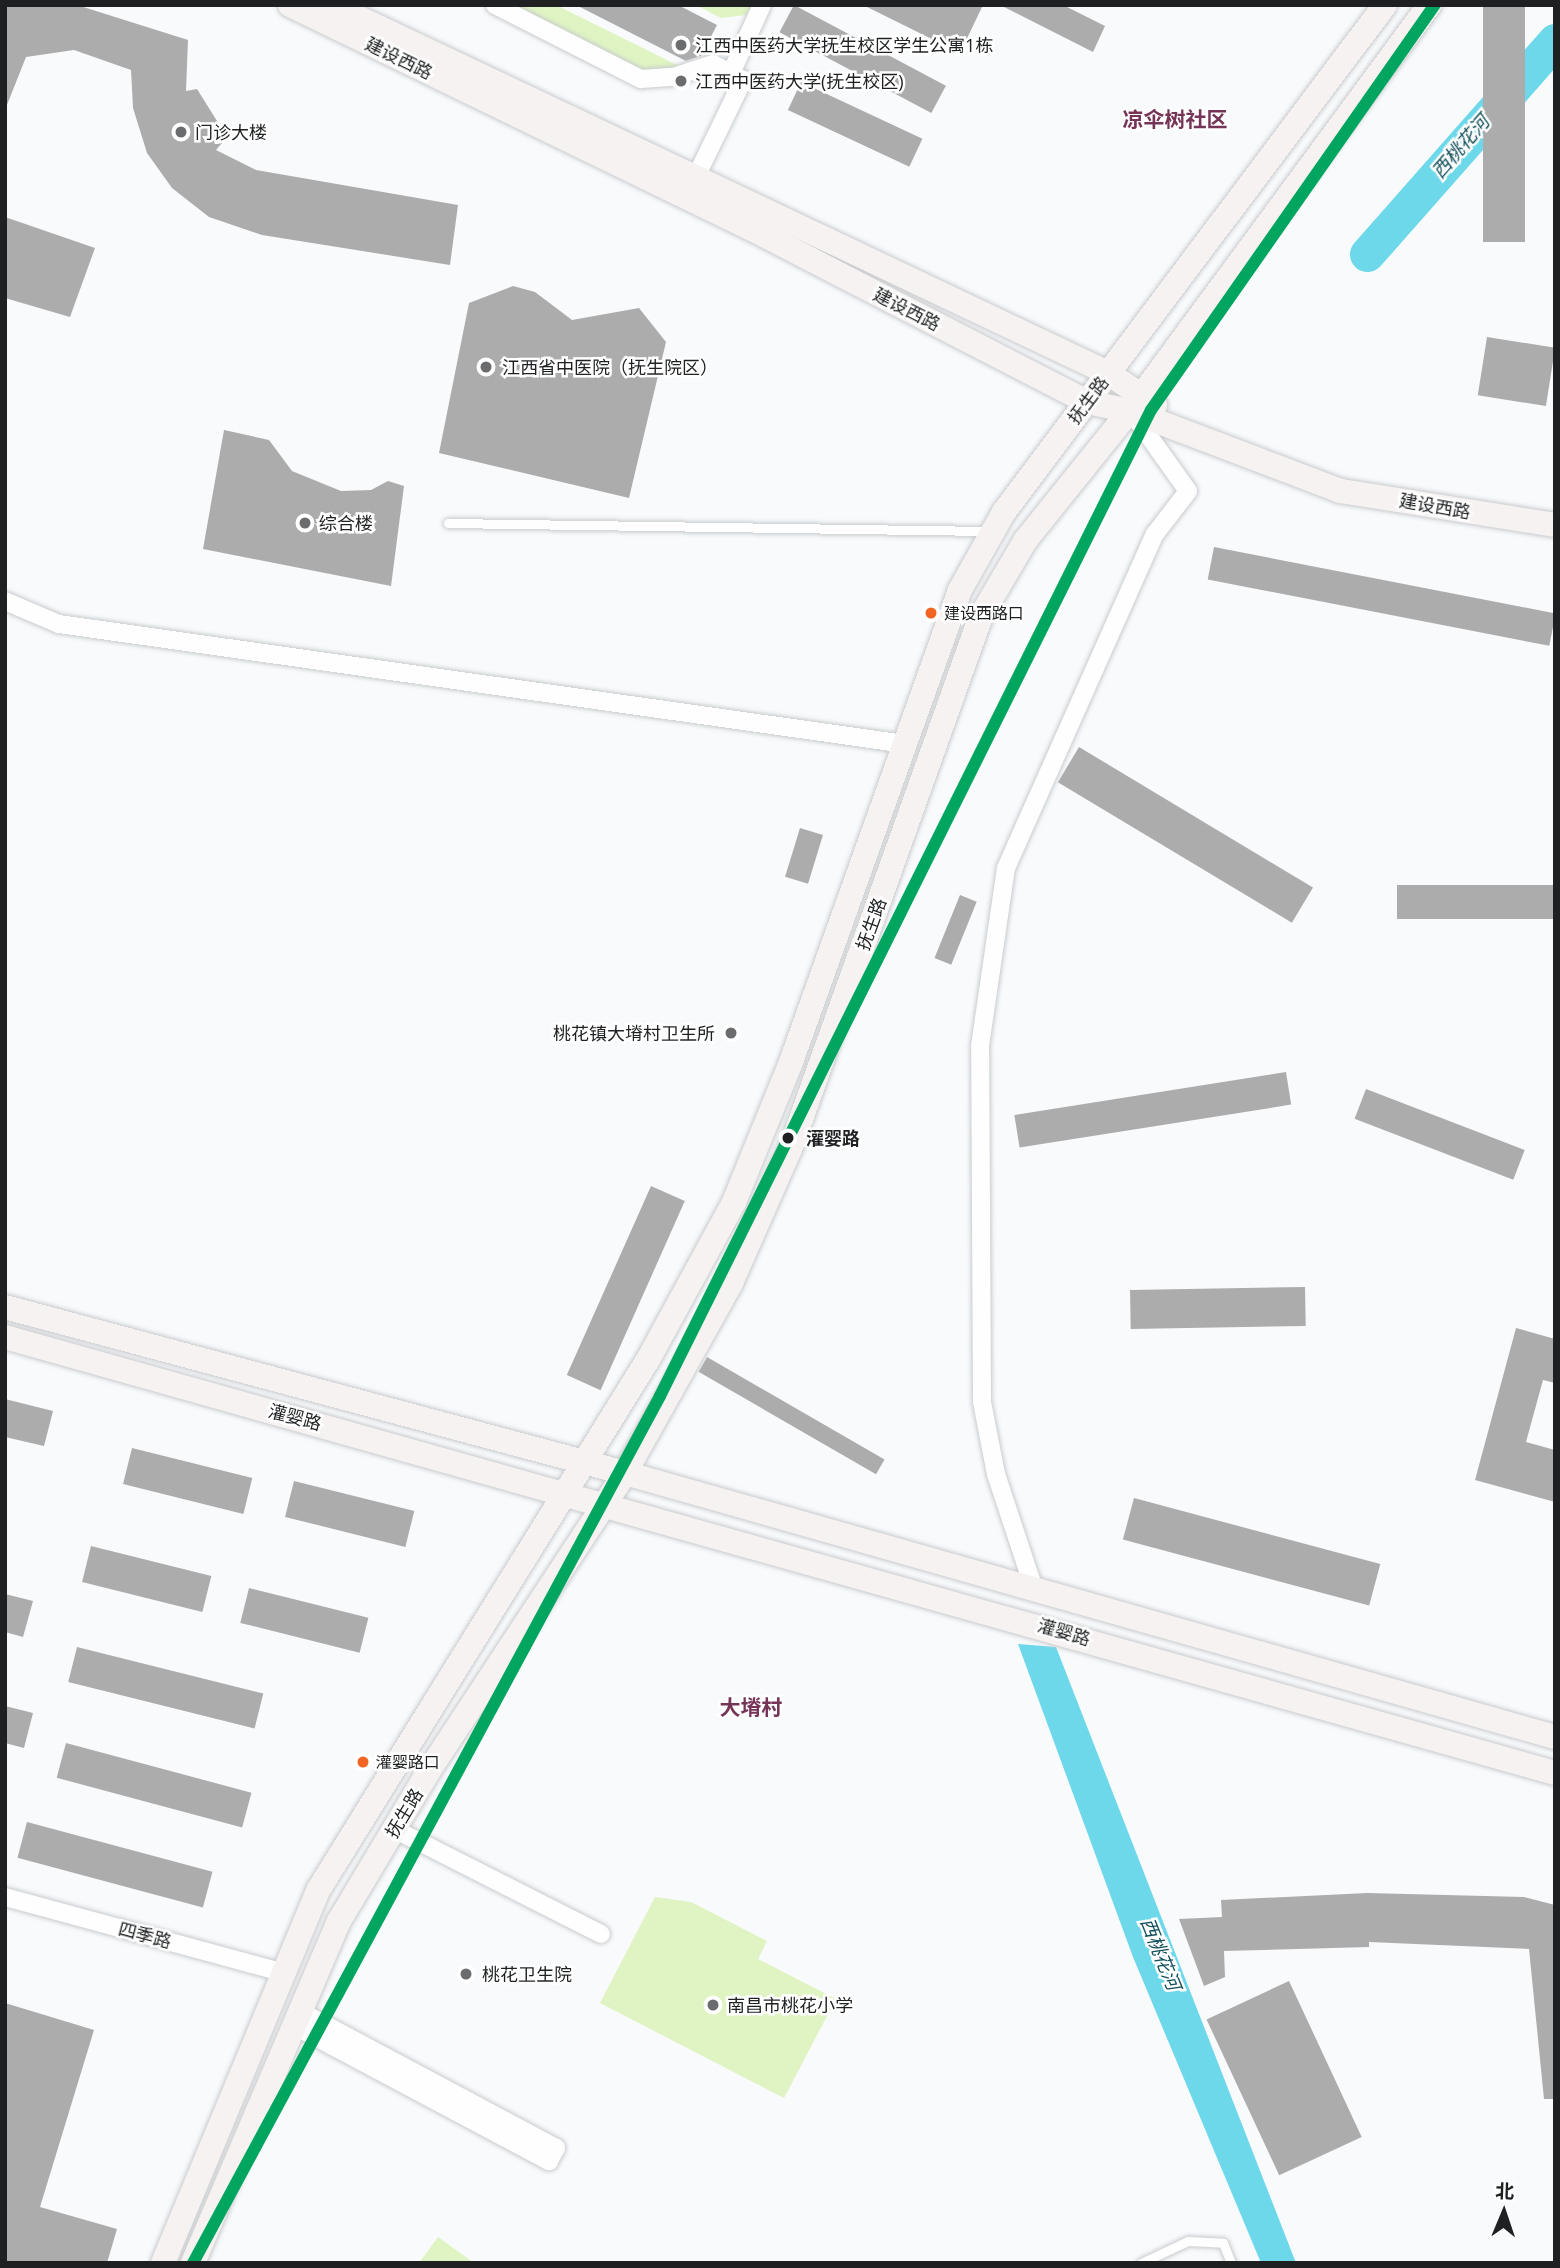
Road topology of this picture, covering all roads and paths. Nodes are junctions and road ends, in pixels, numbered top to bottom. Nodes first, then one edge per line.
1 (290, 5) edge
2 (332, 5) edge
3 (495, 5) edge
4 (762, 5) edge
5 (1385, 5) edge
6 (1430, 5) edge
7 (732, 71) junction
8 (696, 177) junction
9 (1108, 373) junction
10 (1087, 402) junction
11 (1135, 405) junction
12 (1555, 511) edge
13 (448, 523) dead end
14 (1555, 525) edge
15 (993, 531) junction
16 (5, 601) edge
17 (905, 744) junction
18 (5, 1307) edge
19 (5, 1337) edge
20 (585, 1463) junction
21 (625, 1473) junction
22 (567, 1492) junction
23 (606, 1502) junction
24 (1034, 1589) junction
25 (1555, 1737) edge
26 (1555, 1773) edge
27 (394, 1829) junction
28 (5, 1897) edge
29 (601, 1934) dead end
30 (284, 1973) junction
31 (298, 2019) junction
32 (163, 2263) edge
33 (193, 2263) edge
34 (1141, 2263) edge
35 (1231, 2263) edge

1 - 10 main road, 建设西路
2 - 8 main road, 建设西路
3 - 7 street
4 - 7 street
5 - 9 main road, 抚生路
6 - 11 main road, 抚生路
7 - 8 street
8 - 9 main road, 建设西路
9 - 10 main road, 抚生路
9 - 11 main road, 建设西路
10 - 11 main road, 建设西路
10 - 15 main road, 抚生路
11 - 12 main road, 建设西路
11 - 14 main road, 建设西路
11 - 21 main road, 抚生路
11 - 24 street
13 - 15 lane
15 - 17 main road, 抚生路
16 - 17 street
17 - 20 main road, 抚生路
18 - 20 main road, 灌婴路
19 - 22 main road, 灌婴路
20 - 21 main road, 灌婴路
20 - 22 main road, 抚生路
21 - 23 main road, 抚生路
21 - 24 main road, 灌婴路
22 - 23 main road, 灌婴路
22 - 30 main road, 抚生路
23 - 26 main road, 灌婴路
23 - 27 main road, 抚生路
24 - 25 main road, 灌婴路
27 - 29 street
27 - 31 main road, 抚生路
28 - 30 street, 四季路
30 - 32 main road, 抚生路
31 - 31 street
31 - 33 main road, 抚生路
34 - 35 lane

